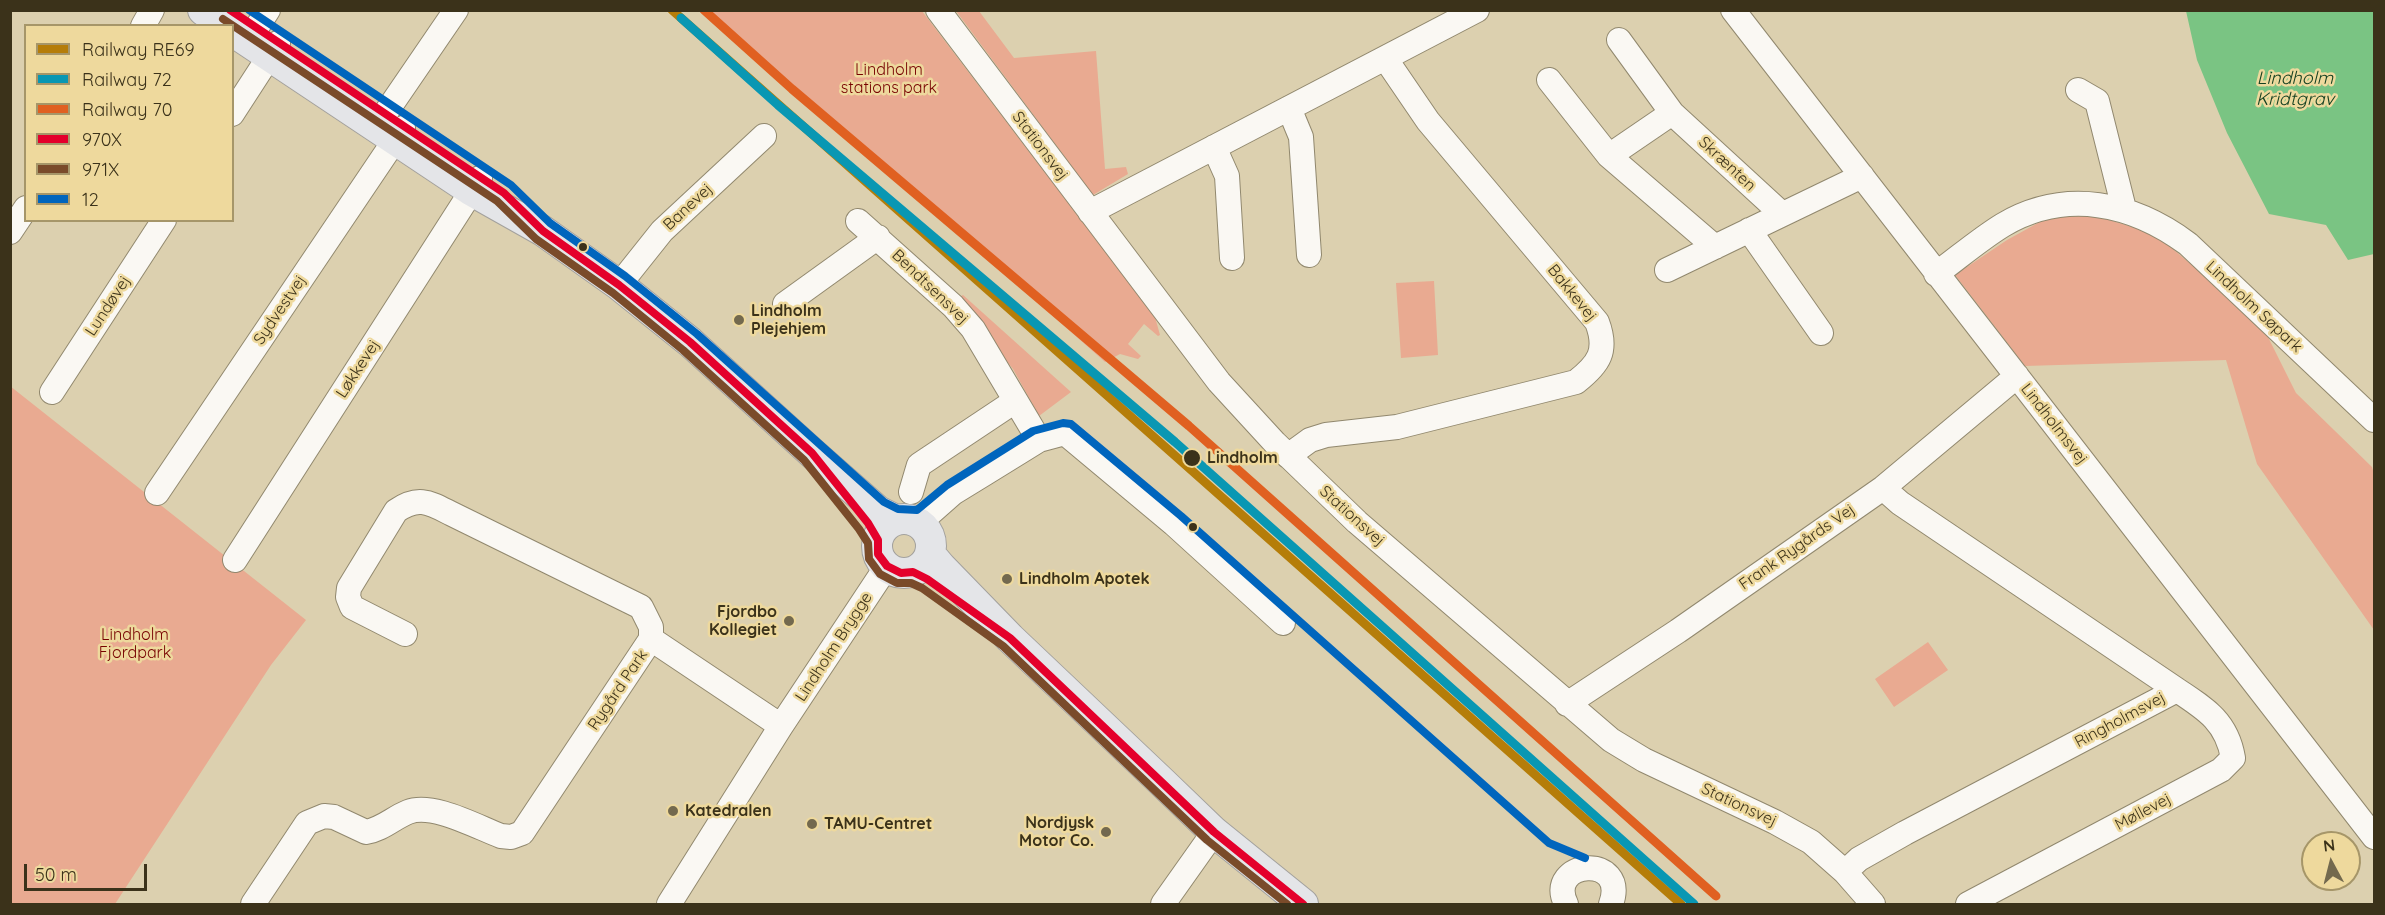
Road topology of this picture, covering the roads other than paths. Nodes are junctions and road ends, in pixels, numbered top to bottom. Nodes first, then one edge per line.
1 (152, 10) edge
2 (203, 10) edge
3 (229, 10) edge
4 (456, 10) edge
5 (938, 10) edge
6 (1477, 10) edge
7 (1733, 10) edge
8 (143, 24) edge
9 (233, 24) edge
10 (234, 25) edge
11 (254, 34) edge
12 (1619, 40) dead end
13 (1385, 58) junction
14 (1549, 80) dead end
15 (2078, 90) dead end
16 (234, 107) edge
17 (1288, 108) junction
18 (1672, 113) junction
19 (389, 127) junction
20 (764, 136) dead end
21 (1214, 147) junction
22 (1609, 156) junction
23 (1862, 176) junction
24 (476, 184) junction
25 (2124, 209) junction
26 (24, 211) edge
27 (1090, 212) junction
28 (1782, 214) junction
29 (858, 221) dead end
30 (163, 222) edge
31 (1749, 230) junction
32 (10, 232) edge
33 (878, 237) junction
34 (1715, 247) junction
35 (1310, 255) dead end
36 (1232, 258) dead end
37 (1667, 270) dead end
38 (1936, 274) junction
39 (619, 285) junction
40 (785, 304) dead end
41 (1821, 333) dead end
42 (2017, 376) junction
43 (52, 392) dead end
44 (1015, 401) junction
45 (2374, 420) edge
46 (1039, 440) junction
47 (1288, 456) junction
48 (1883, 488) junction
49 (911, 492) dead end
50 (157, 493) dead end
51 (904, 546) junction
52 (235, 560) dead end
53 (1283, 623) dead end
54 (405, 634) dead end
55 (651, 639) junction
56 (2177, 690) junction
57 (1567, 704) junction
58 (781, 726) junction
59 (1214, 832) junction
60 (2374, 837) edge
61 (1845, 872) junction
62 (253, 904) edge
63 (669, 904) edge
64 (1162, 904) edge
65 (1303, 904) edge
66 (1566, 904) edge
67 (1611, 904) edge
68 (1873, 904) edge
69 (1968, 904) edge

1 - 8 street
2 - 9 main road
3 - 11 main road
4 - 19 street, Sydvestvej
5 - 27 street, Stationsvej
6 - 13 street
7 - 23 street, Lindholmsvej
10 - 11 main road
11 - 16 street
11 - 19 main road
12 - 18 street, Skrænten
13 - 17 street
13 - 47 street, Bakkevej
14 - 22 street
15 - 25 street
17 - 21 street
17 - 35 street
18 - 22 street
18 - 28 street, Skrænten
19 - 24 main road
19 - 50 street, Sydvestvej
20 - 39 street, Banevej
21 - 27 street
21 - 36 street
22 - 34 street
23 - 28 street
23 - 38 street, Lindholmsvej
24 - 39 main road
24 - 52 street, Løkkevej
25 - 38 street, Lindholm Søpark
25 - 45 street, Lindholm Søpark
26 - 32 street
27 - 47 street, Stationsvej
28 - 31 street
29 - 33 street, Bendtsensvej
30 - 43 street, Lundøvej
31 - 34 street
31 - 41 street
33 - 40 street, Bendtsensvej
33 - 44 street, Bendtsensvej
34 - 37 street
38 - 42 street, Lindholmsvej
39 - 51 main road
42 - 48 street, Frank Rygårds Vej
42 - 60 street, Lindholmsvej
44 - 46 street, Bendtsensvej
44 - 49 street
46 - 51 street, Lindholm Brygge
46 - 53 street
47 - 57 street, Stationsvej
48 - 56 street, Ringholmsvej
48 - 57 street, Frank Rygårds Vej
51 - 58 street, Lindholm Brygge
51 - 59 main road
54 - 55 street, Rygård Park
55 - 58 street
55 - 62 street, Rygård Park
56 - 61 street, Ringholmsvej
56 - 69 street, Møllevej
57 - 61 street, Stationsvej
58 - 63 street, Lindholm Brygge
59 - 64 street
59 - 65 main road
61 - 68 street, Stationsvej
66 - 67 street

